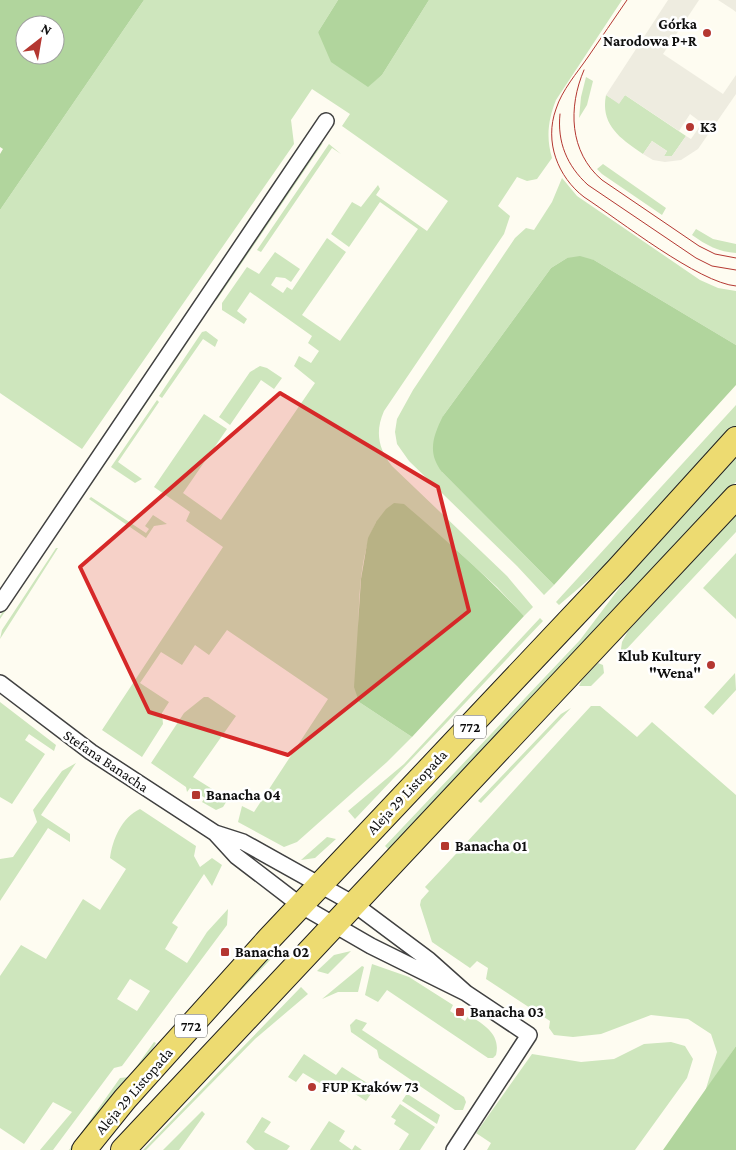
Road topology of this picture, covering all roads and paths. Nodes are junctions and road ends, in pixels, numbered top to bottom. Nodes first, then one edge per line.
1 (326, 121) dead end
2 (736, 439) edge
3 (736, 498) edge
4 (0, 604) edge
5 (0, 684) edge
6 (215, 833) junction
7 (320, 884) junction
8 (354, 904) junction
9 (300, 905) junction
10 (333, 925) junction
11 (466, 993) junction
12 (84, 1150) edge
13 (123, 1150) edge
14 (454, 1150) edge

1 - 4 street
2 - 7 main road, Aleja 29 Listopada / 772
3 - 8 main road, Aleja 29 Listopada / 772
5 - 6 street, Stefana Banacha
6 - 7 street, Stefana Banacha
6 - 9 street, Stefana Banacha
7 - 8 street, Stefana Banacha
7 - 9 main road, Aleja 29 Listopada / 772
8 - 10 main road, Aleja 29 Listopada / 772
8 - 11 street, Stefana Banacha
9 - 10 street, Stefana Banacha
9 - 12 main road, Aleja 29 Listopada / 772
10 - 11 street, Stefana Banacha
10 - 13 main road, Aleja 29 Listopada / 772
11 - 14 street

